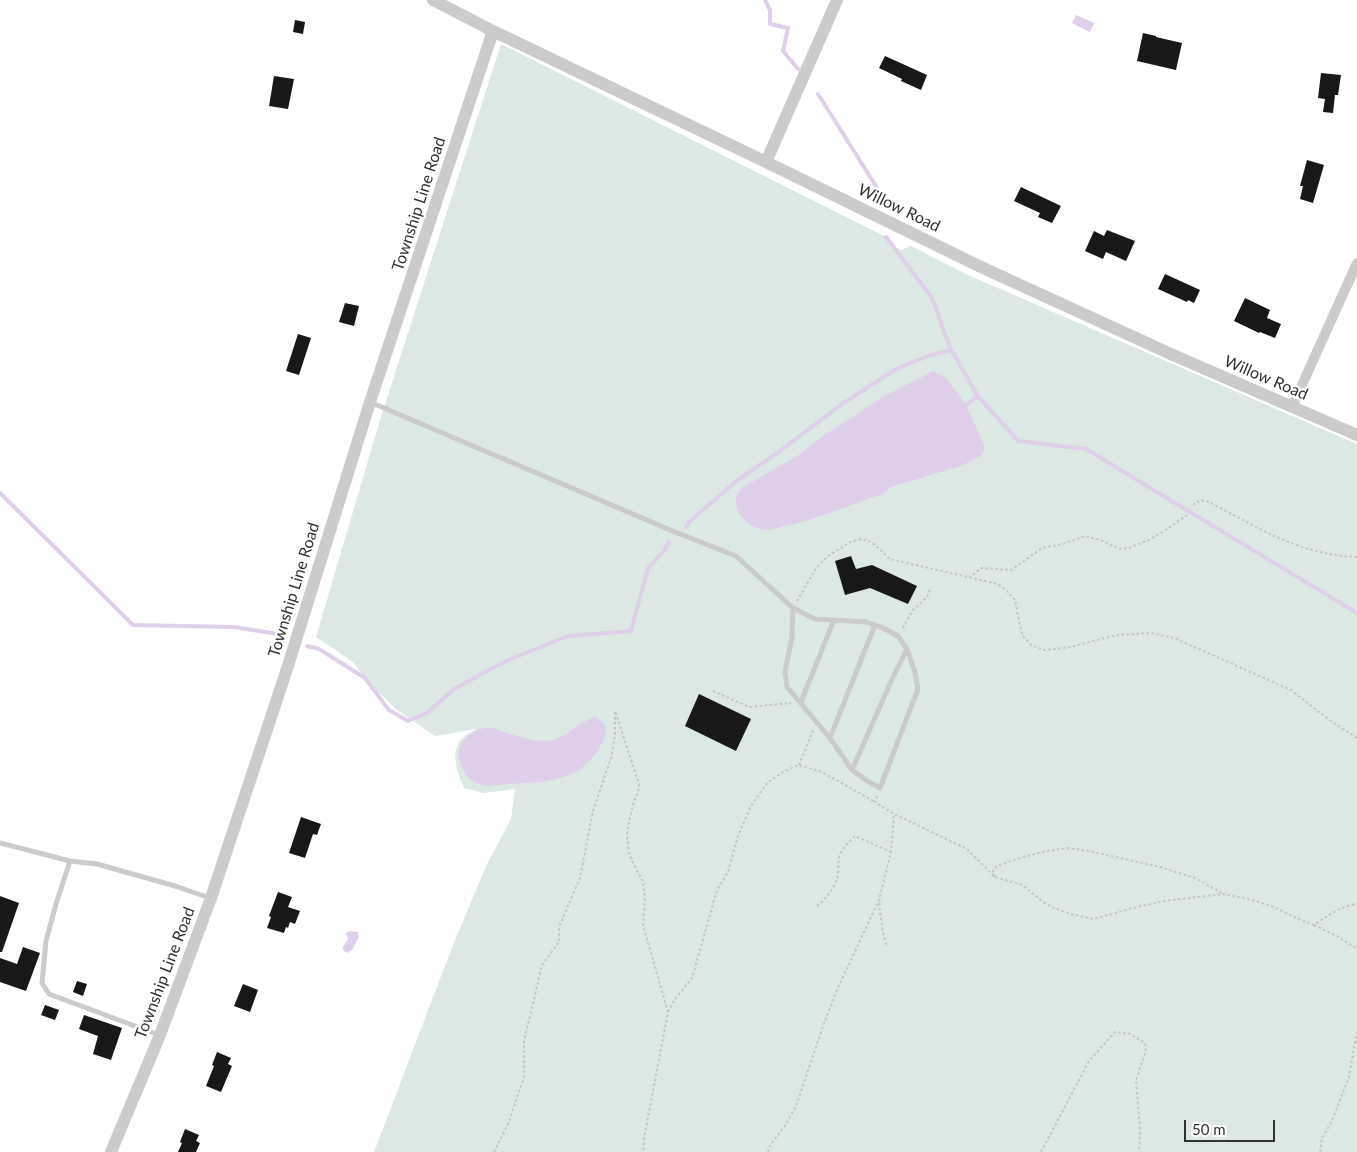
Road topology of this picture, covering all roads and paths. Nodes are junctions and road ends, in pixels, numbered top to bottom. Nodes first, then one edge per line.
1 (433, 0) edge
2 (837, 0) edge
3 (494, 32) junction
4 (766, 162) junction
5 (1357, 263) edge
6 (370, 402) junction
7 (1292, 407) junction
8 (1357, 435) edge
9 (1193, 505) dead end
10 (1187, 515) dead end
11 (1357, 557) edge
12 (970, 578) junction
13 (931, 587) dead end
14 (793, 608) junction
15 (834, 620) junction
16 (875, 625) junction
17 (898, 636) junction
18 (907, 649) junction
19 (713, 691) dead end
20 (801, 702) junction
21 (816, 722) junction
22 (830, 738) junction
23 (1357, 738) edge
24 (799, 765) junction
25 (852, 770) junction
26 (880, 788) junction
27 (875, 802) junction
28 (894, 814) junction
29 (0, 843) edge
30 (891, 852) junction
31 (70, 861) junction
32 (995, 878) junction
33 (1223, 894) junction
34 (210, 898) junction
35 (879, 900) junction
36 (1357, 904) edge
37 (818, 906) dead end
38 (1314, 925) junction
39 (887, 946) dead end
40 (1357, 949) edge
41 (668, 1012) junction
42 (1357, 1032) edge
43 (160, 1035) junction
44 (111, 1152) edge
45 (494, 1152) edge
46 (643, 1152) edge
47 (768, 1152) edge
48 (1041, 1152) edge
49 (1138, 1152) edge
50 (1320, 1152) edge

1 - 3 street, Willow Road
2 - 4 street
3 - 4 street, Willow Road
3 - 6 street, Township Line Road
4 - 7 street, Willow Road
5 - 7 street
6 - 14 lane
6 - 34 street, Township Line Road
7 - 8 street, Willow Road
9 - 11 path
10 - 12 path
12 - 14 path
12 - 23 path
13 - 17 path
14 - 15 lane
14 - 20 lane
15 - 16 lane
15 - 20 lane
16 - 17 lane
16 - 22 lane
17 - 18 lane
18 - 25 lane
18 - 26 lane
19 - 20 path
20 - 21 lane
21 - 22 lane
21 - 24 path
22 - 25 lane
24 - 27 path
24 - 41 path
25 - 26 lane
26 - 27 path
27 - 28 path
28 - 30 path
28 - 32 path
29 - 31 lane
30 - 35 path
30 - 37 path
31 - 34 lane
31 - 43 lane
32 - 33 path
32 - 33 path
33 - 38 path
34 - 43 street, Township Line Road
35 - 39 path
35 - 47 path
36 - 38 path
38 - 40 path
41 - 45 path
41 - 46 path
42 - 50 path
43 - 44 street, Township Line Road
48 - 49 path

